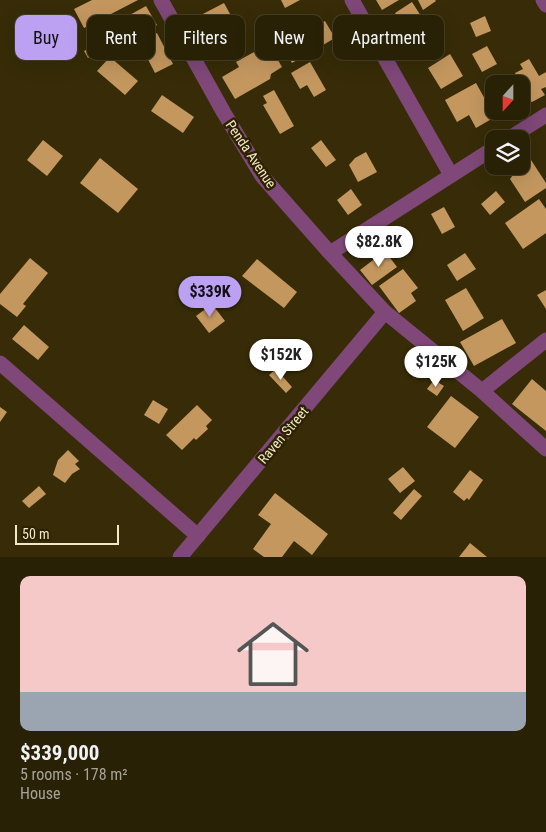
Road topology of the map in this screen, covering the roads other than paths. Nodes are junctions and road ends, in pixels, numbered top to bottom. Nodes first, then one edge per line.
1 (161, 0) edge
2 (352, 0) edge
3 (543, 0) edge
4 (546, 5) edge
5 (546, 115) edge
6 (522, 130) edge
7 (485, 154) edge
8 (451, 175) junction
9 (330, 252) junction
10 (385, 312) junction
11 (546, 340) edge
12 (0, 363) edge
13 (482, 391) junction
14 (546, 449) edge
15 (198, 536) junction
16 (180, 557) edge

1 - 9 street, Penda Avenue
2 - 8 street
3 - 4 street
5 - 6 street
7 - 8 street
8 - 9 street
9 - 10 street, Penda Avenue
10 - 13 street, Penda Avenue
10 - 15 street, Raven Street
11 - 13 street
12 - 15 street
13 - 14 street, Penda Avenue
15 - 16 street, Raven Street

